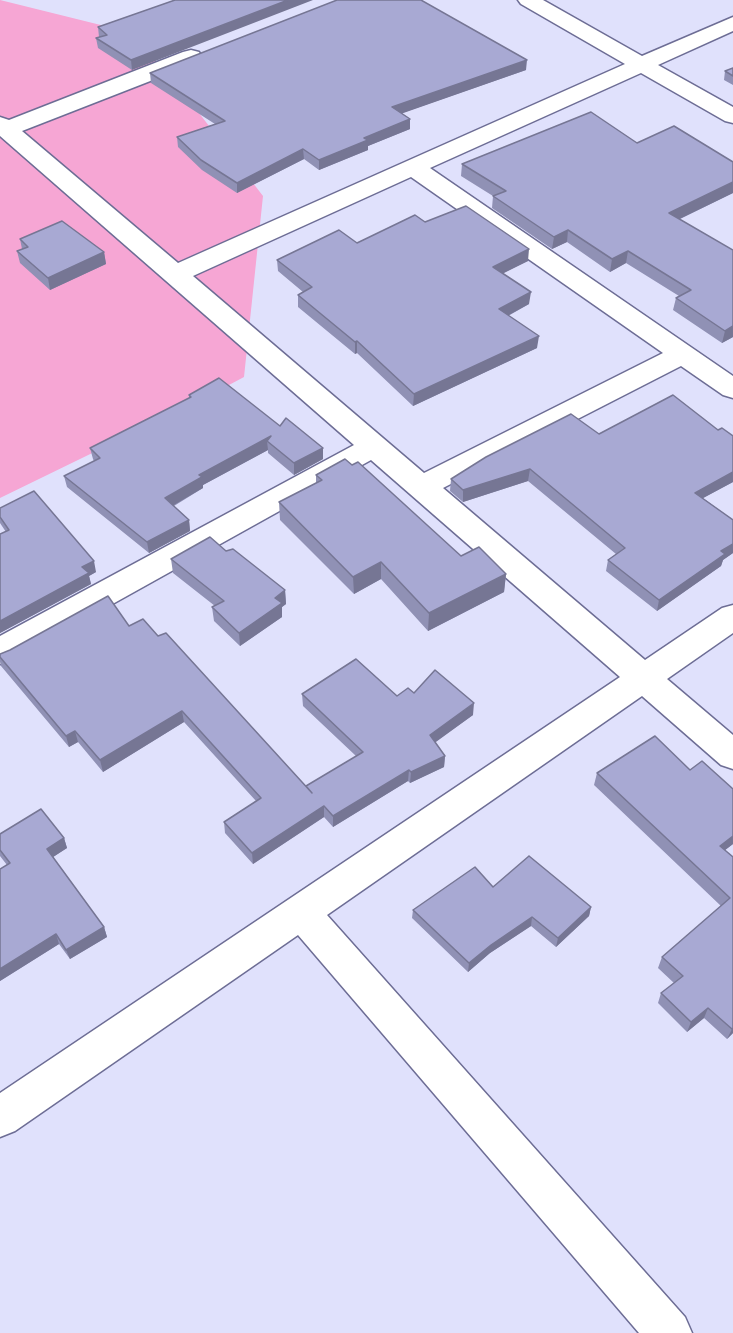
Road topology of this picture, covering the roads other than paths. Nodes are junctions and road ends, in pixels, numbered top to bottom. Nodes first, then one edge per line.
1 (528, 0) edge
2 (733, 23) edge
3 (205, 51) edge
4 (641, 64) junction
5 (733, 117) edge
6 (3, 126) edge
7 (413, 167) junction
8 (175, 274) junction
9 (683, 354) junction
10 (733, 389) edge
11 (374, 446) junction
12 (421, 487) junction
13 (733, 617) edge
14 (0, 651) edge
15 (643, 678) junction
16 (733, 755) edge
17 (301, 912) junction
18 (0, 1117) edge
19 (669, 1333) edge

1 - 4 street
2 - 4 street
3 - 6 street
4 - 5 street
4 - 7 street
6 - 8 street
7 - 8 street
7 - 9 street
8 - 11 street
9 - 10 street
9 - 12 street
11 - 12 street
11 - 14 street
12 - 15 street
13 - 15 street
15 - 16 street
15 - 17 street
17 - 18 street
17 - 19 street

